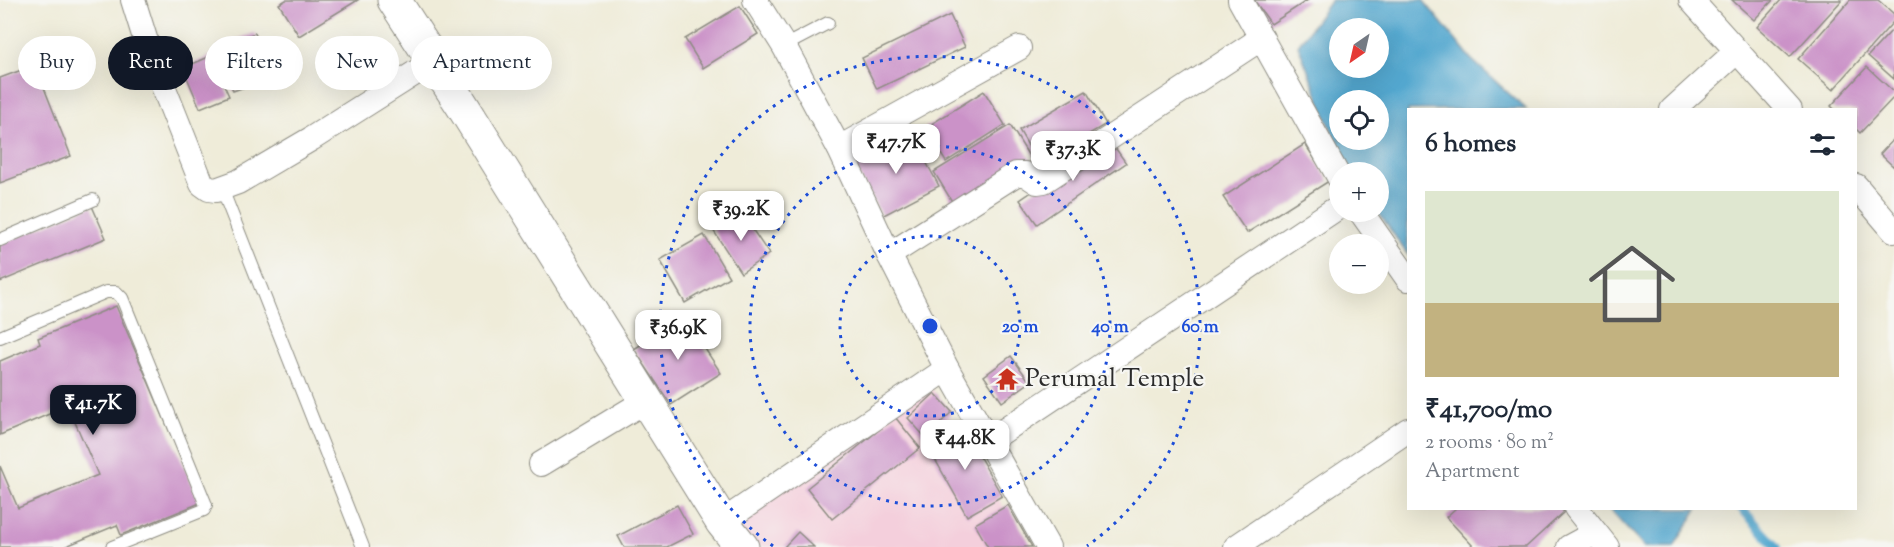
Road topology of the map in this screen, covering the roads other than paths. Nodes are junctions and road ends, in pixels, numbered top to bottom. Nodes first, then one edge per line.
1 (133, 0) edge
2 (394, 0) edge
3 (754, 0) edge
4 (1240, 0) edge
5 (1691, 0) edge
6 (828, 23) dead end
7 (418, 36) edge
8 (1262, 38) junction
9 (784, 46) junction
10 (1019, 48) dead end
11 (1737, 51) junction
12 (411, 76) edge
13 (452, 90) edge
14 (1674, 108) edge
15 (1788, 108) edge
16 (839, 148) junction
17 (1331, 162) edge
18 (1857, 187) edge
19 (222, 189) junction
20 (93, 200) dead end
21 (1329, 213) edge
22 (1368, 222) edge
23 (1894, 231) edge
24 (0, 240) edge
25 (889, 255) junction
26 (1407, 278) edge
27 (0, 337) edge
28 (947, 369) junction
29 (647, 400) junction
30 (1407, 431) edge
31 (987, 442) junction
32 (541, 464) dead end
33 (1578, 510) edge
34 (732, 535) edge
35 (1601, 540) edge
36 (112, 547) edge
37 (363, 547) edge
38 (1048, 547) edge
39 (1236, 547) edge
40 (1569, 547) edge

1 - 19 street
2 - 7 street
3 - 9 street
4 - 8 street
5 - 11 street
6 - 9 lane
8 - 17 street
8 - 25 street
9 - 16 street
10 - 16 street
11 - 14 street
11 - 15 street
12 - 19 street
13 - 29 street
16 - 25 street
18 - 23 street
19 - 37 lane
20 - 24 lane
21 - 31 street
22 - 26 street
25 - 28 street
27 - 36 lane
28 - 31 street
28 - 34 street
29 - 32 street
29 - 34 street
30 - 39 street
31 - 38 street
33 - 35 street
35 - 40 street

